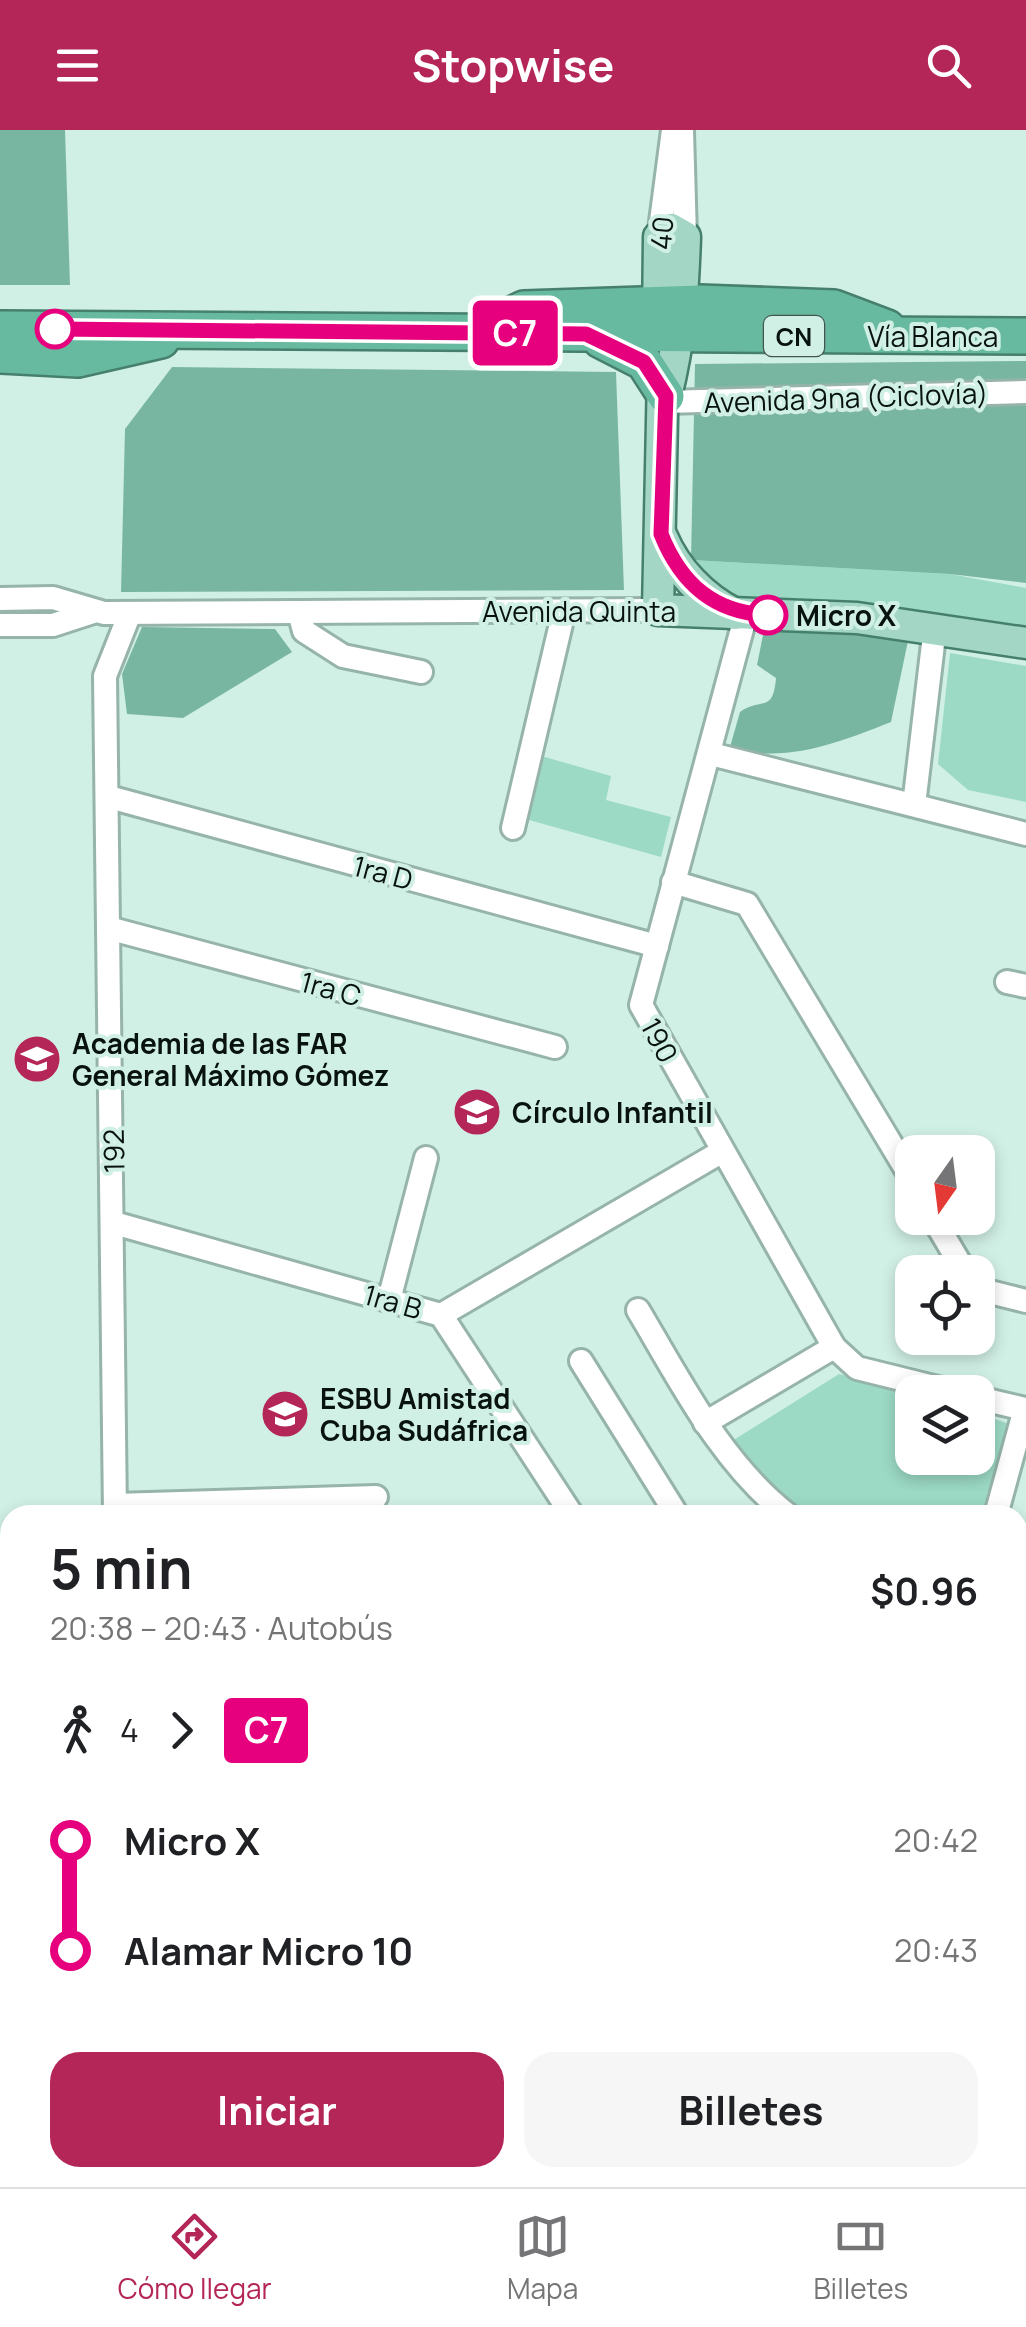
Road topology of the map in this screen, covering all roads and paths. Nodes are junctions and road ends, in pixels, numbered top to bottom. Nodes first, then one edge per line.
1 (673, 130) edge
2 (682, 130) edge
3 (672, 238) junction
4 (670, 320) junction
5 (198, 328) junction
6 (0, 329) edge
7 (474, 333) junction
8 (586, 334) junction
9 (1026, 336) edge
10 (0, 355) edge
11 (1026, 392) edge
12 (666, 399) junction
13 (661, 534) junction
14 (0, 598) edge
15 (658, 610) junction
16 (564, 611) junction
17 (93, 612) junction
18 (130, 612) junction
19 (299, 612) junction
20 (741, 614) junction
21 (0, 625) edge
22 (935, 627) junction
23 (1026, 642) edge
24 (421, 672) dead end
25 (711, 754) junction
26 (109, 797) junction
27 (914, 804) junction
28 (512, 828) dead end
29 (1026, 834) edge
30 (672, 882) junction
31 (108, 928) junction
32 (657, 946) junction
33 (555, 1048) dead end
34 (895, 1151) edge
35 (721, 1152) junction
36 (426, 1158) dead end
37 (114, 1223) junction
38 (995, 1293) edge
39 (389, 1300) junction
40 (1026, 1301) edge
41 (638, 1310) dead end
42 (442, 1315) junction
43 (834, 1348) junction
44 (581, 1361) dead end
45 (895, 1377) edge
46 (995, 1402) edge
47 (705, 1423) junction
48 (376, 1497) dead end
49 (114, 1505) edge
50 (215, 1505) edge
51 (566, 1505) edge
52 (670, 1505) edge
53 (776, 1505) edge
54 (999, 1505) edge

1 - 3 street, 40
2 - 3 street, 40
3 - 4 main road, 40
4 - 7 highway
4 - 8 highway
4 - 9 highway, Vía Blanca
4 - 12 main road
5 - 6 highway
5 - 7 highway
5 - 10 highway
7 - 8 highway
8 - 12 highway
11 - 12 street, Avenida 9na (Ciclovía)
12 - 13 main road
13 - 15 main road
13 - 20 main road
14 - 17 street
15 - 16 street, Avenida Quinta
15 - 20 main road, Avenida Quinta
16 - 19 street, Avenida Quinta
16 - 28 street
17 - 18 street, Avenida Quinta
17 - 21 street
18 - 19 street, Avenida Quinta
18 - 26 street, 192
19 - 24 street
20 - 22 main road, Avenida Quinta
20 - 25 street, 190
22 - 23 main road, Avenida Quinta
22 - 27 street
25 - 27 street
25 - 30 street, 190
26 - 31 street, 192
26 - 32 street, 1ra D
27 - 29 street
30 - 32 street, 190
30 - 34 street
31 - 33 street, 1ra C
31 - 37 street, 192
32 - 35 street, 190
35 - 42 street
35 - 43 street, 190
36 - 39 street
37 - 39 street, 1ra B
37 - 49 street, 192
38 - 40 street
39 - 42 street, 1ra B
41 - 47 street
42 - 51 street, 1ra B
43 - 45 street, 190
43 - 47 street
44 - 52 street
46 - 54 street
47 - 53 street
48 - 50 street

